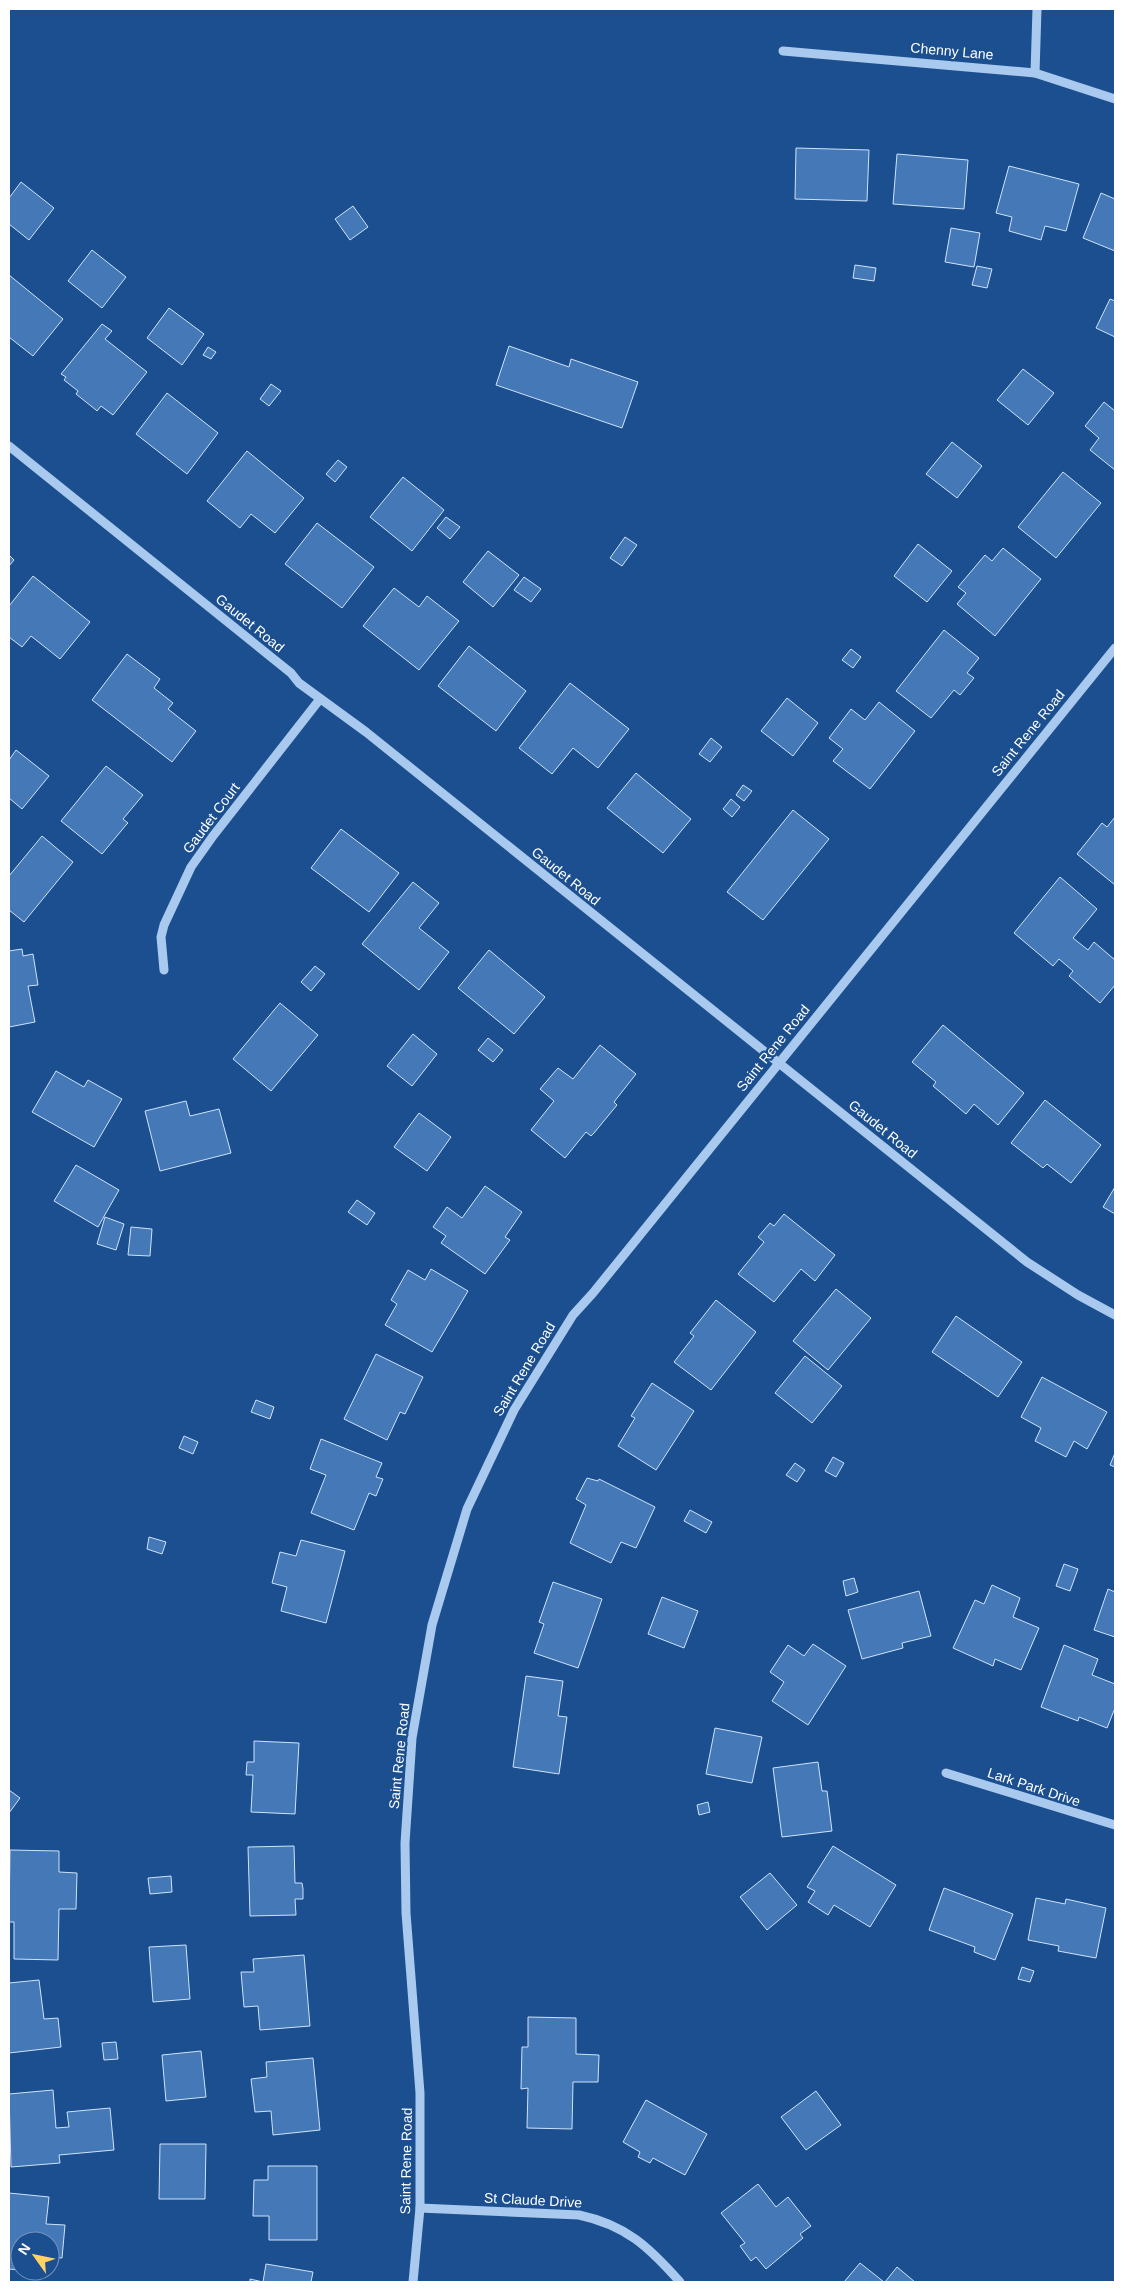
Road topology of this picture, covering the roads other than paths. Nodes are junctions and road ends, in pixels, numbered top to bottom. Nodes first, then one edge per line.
1 (1037, 9) edge
2 (783, 51) dead end
3 (1035, 73) junction
4 (1115, 99) edge
5 (9, 446) edge
6 (1115, 648) edge
7 (320, 699) junction
8 (164, 970) dead end
9 (778, 1063) junction
10 (1115, 1315) edge
11 (946, 1773) dead end
12 (1115, 1825) edge
13 (420, 2208) junction
14 (413, 2282) edge
15 (680, 2282) edge

1 - 3 street
2 - 3 street, Chenny Lane
3 - 4 street, Chenny Lane
5 - 7 street, Gaudet Road
6 - 9 street, Saint Rene Road
7 - 8 street, Gaudet Court
7 - 9 street, Gaudet Road
9 - 10 street, Gaudet Road
9 - 13 street, Saint Rene Road
11 - 12 street, Lark Park Drive
13 - 14 street, Saint Rene Road
13 - 15 street, St Claude Drive

